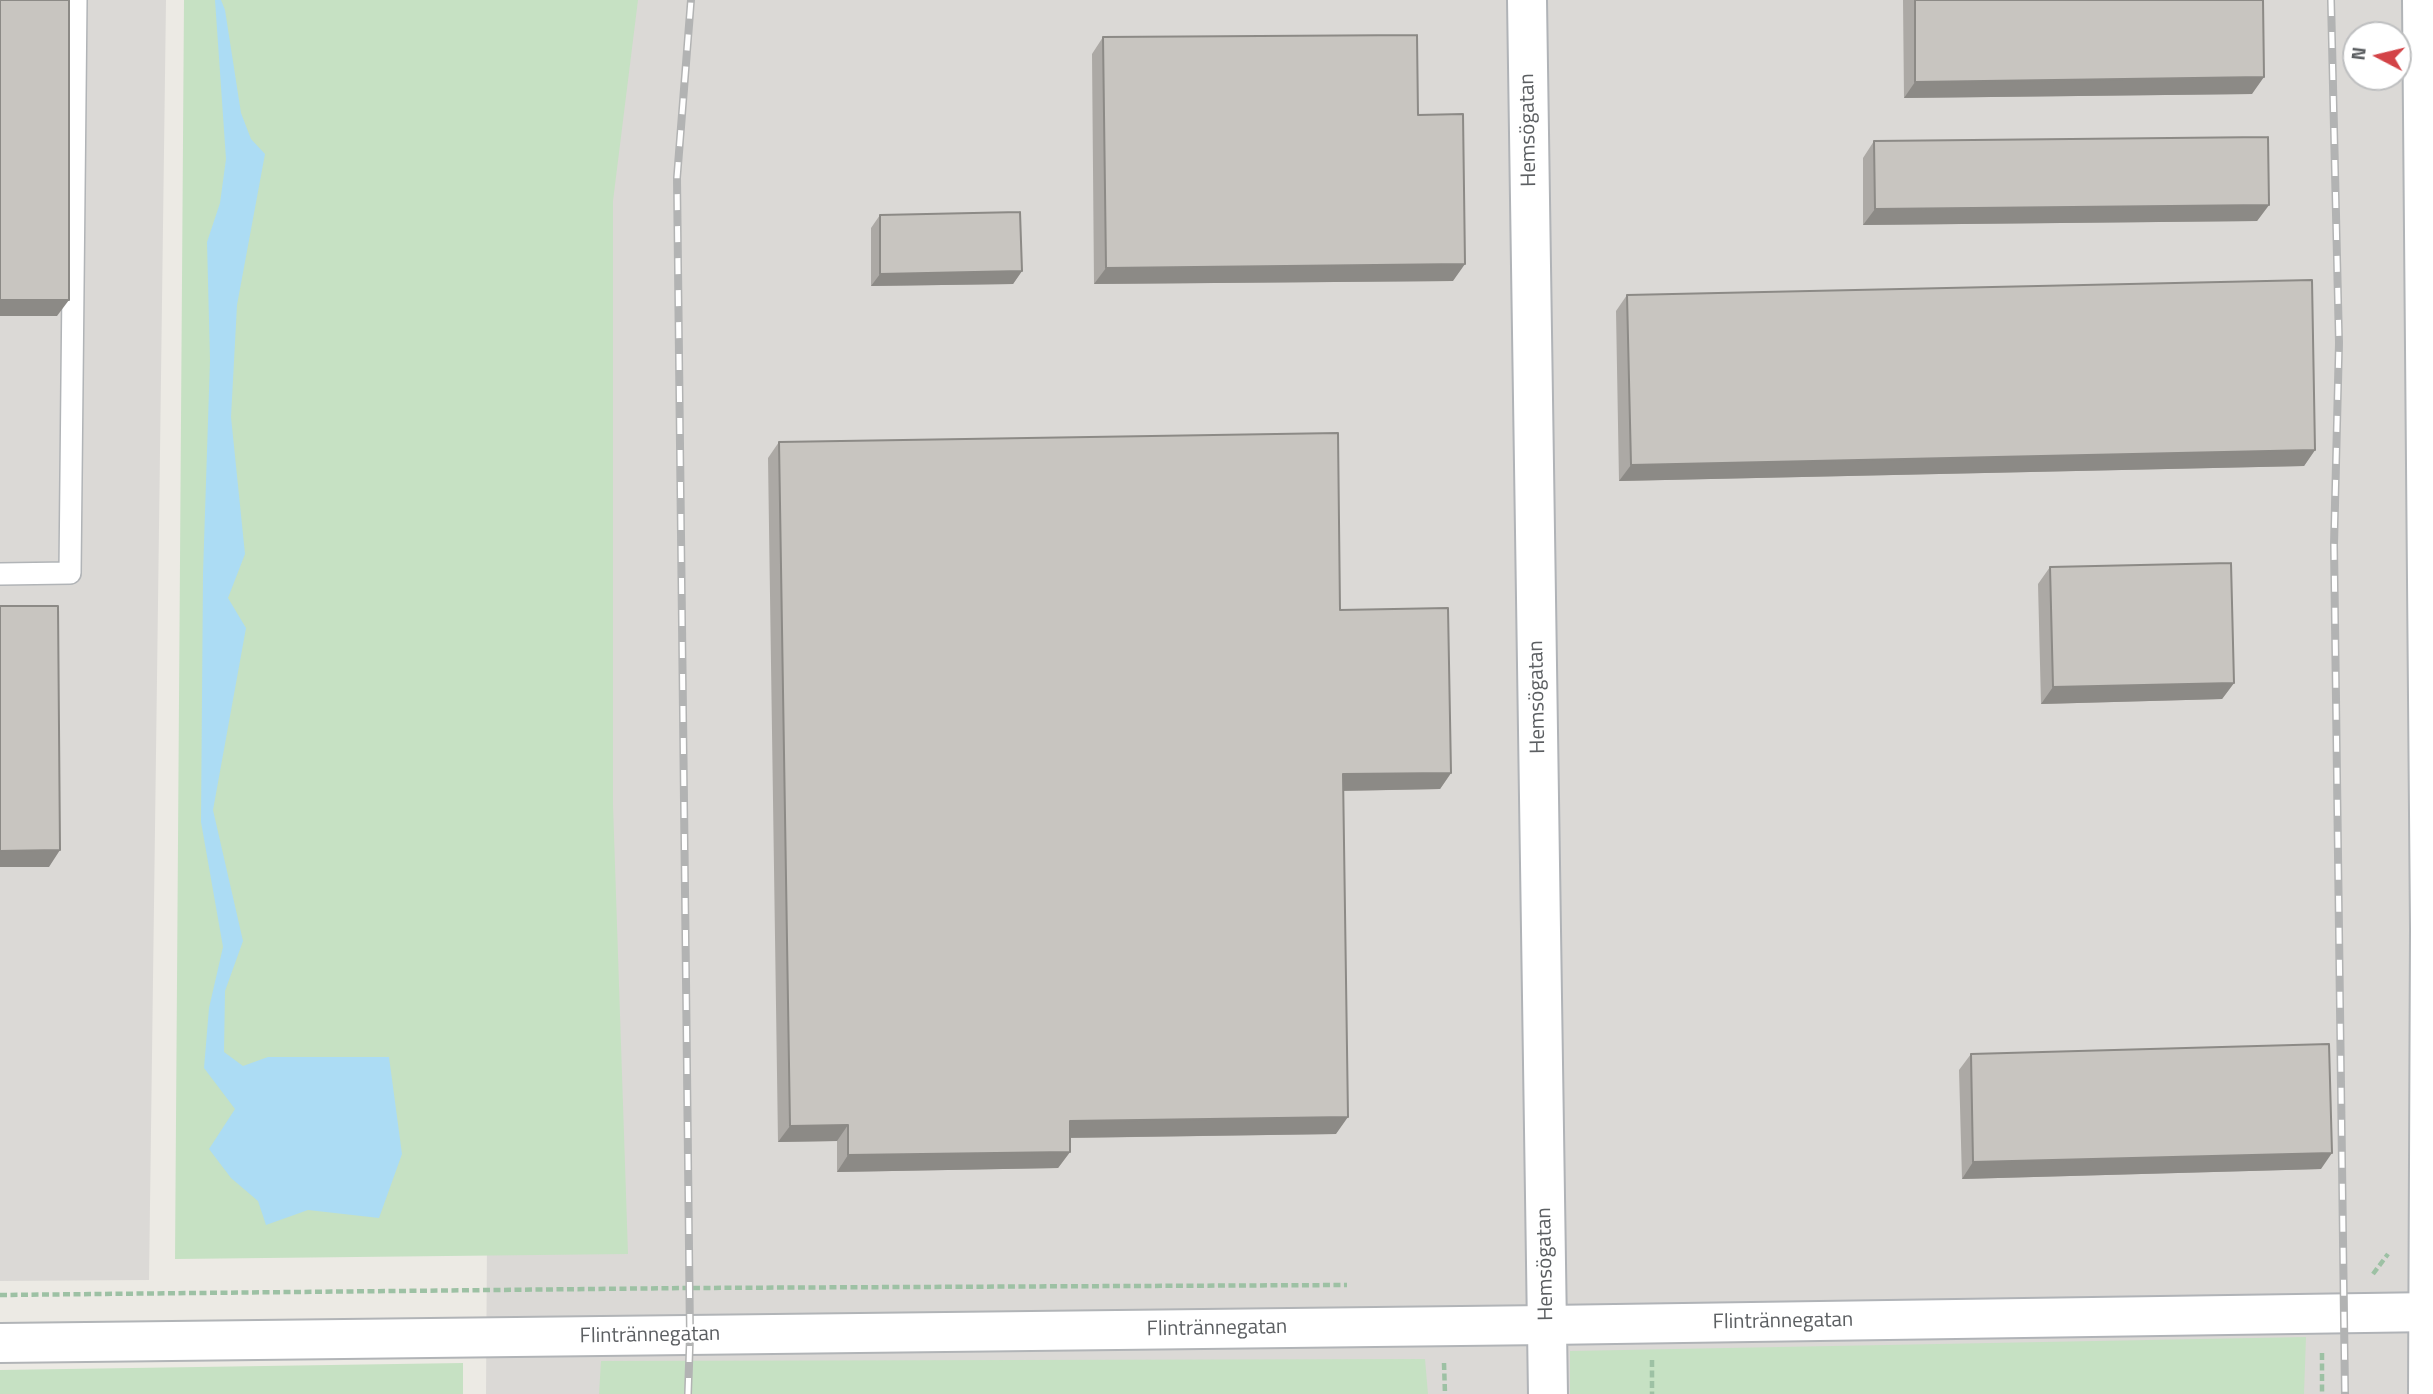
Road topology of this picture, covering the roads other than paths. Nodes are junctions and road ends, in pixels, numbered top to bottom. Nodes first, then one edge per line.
1 (76, 0) edge
2 (1527, 0) edge
3 (2422, 0) edge
4 (0, 574) edge
5 (2431, 1312) edge
6 (1547, 1325) junction
7 (0, 1343) edge
8 (1548, 1394) edge
9 (2428, 1394) edge

1 - 4 lane
2 - 6 street, Hemsögatan
3 - 5 street
5 - 6 street, Flintrännegatan
5 - 9 street
6 - 7 street, Flintrännegatan
6 - 8 street, Hemsögatan

